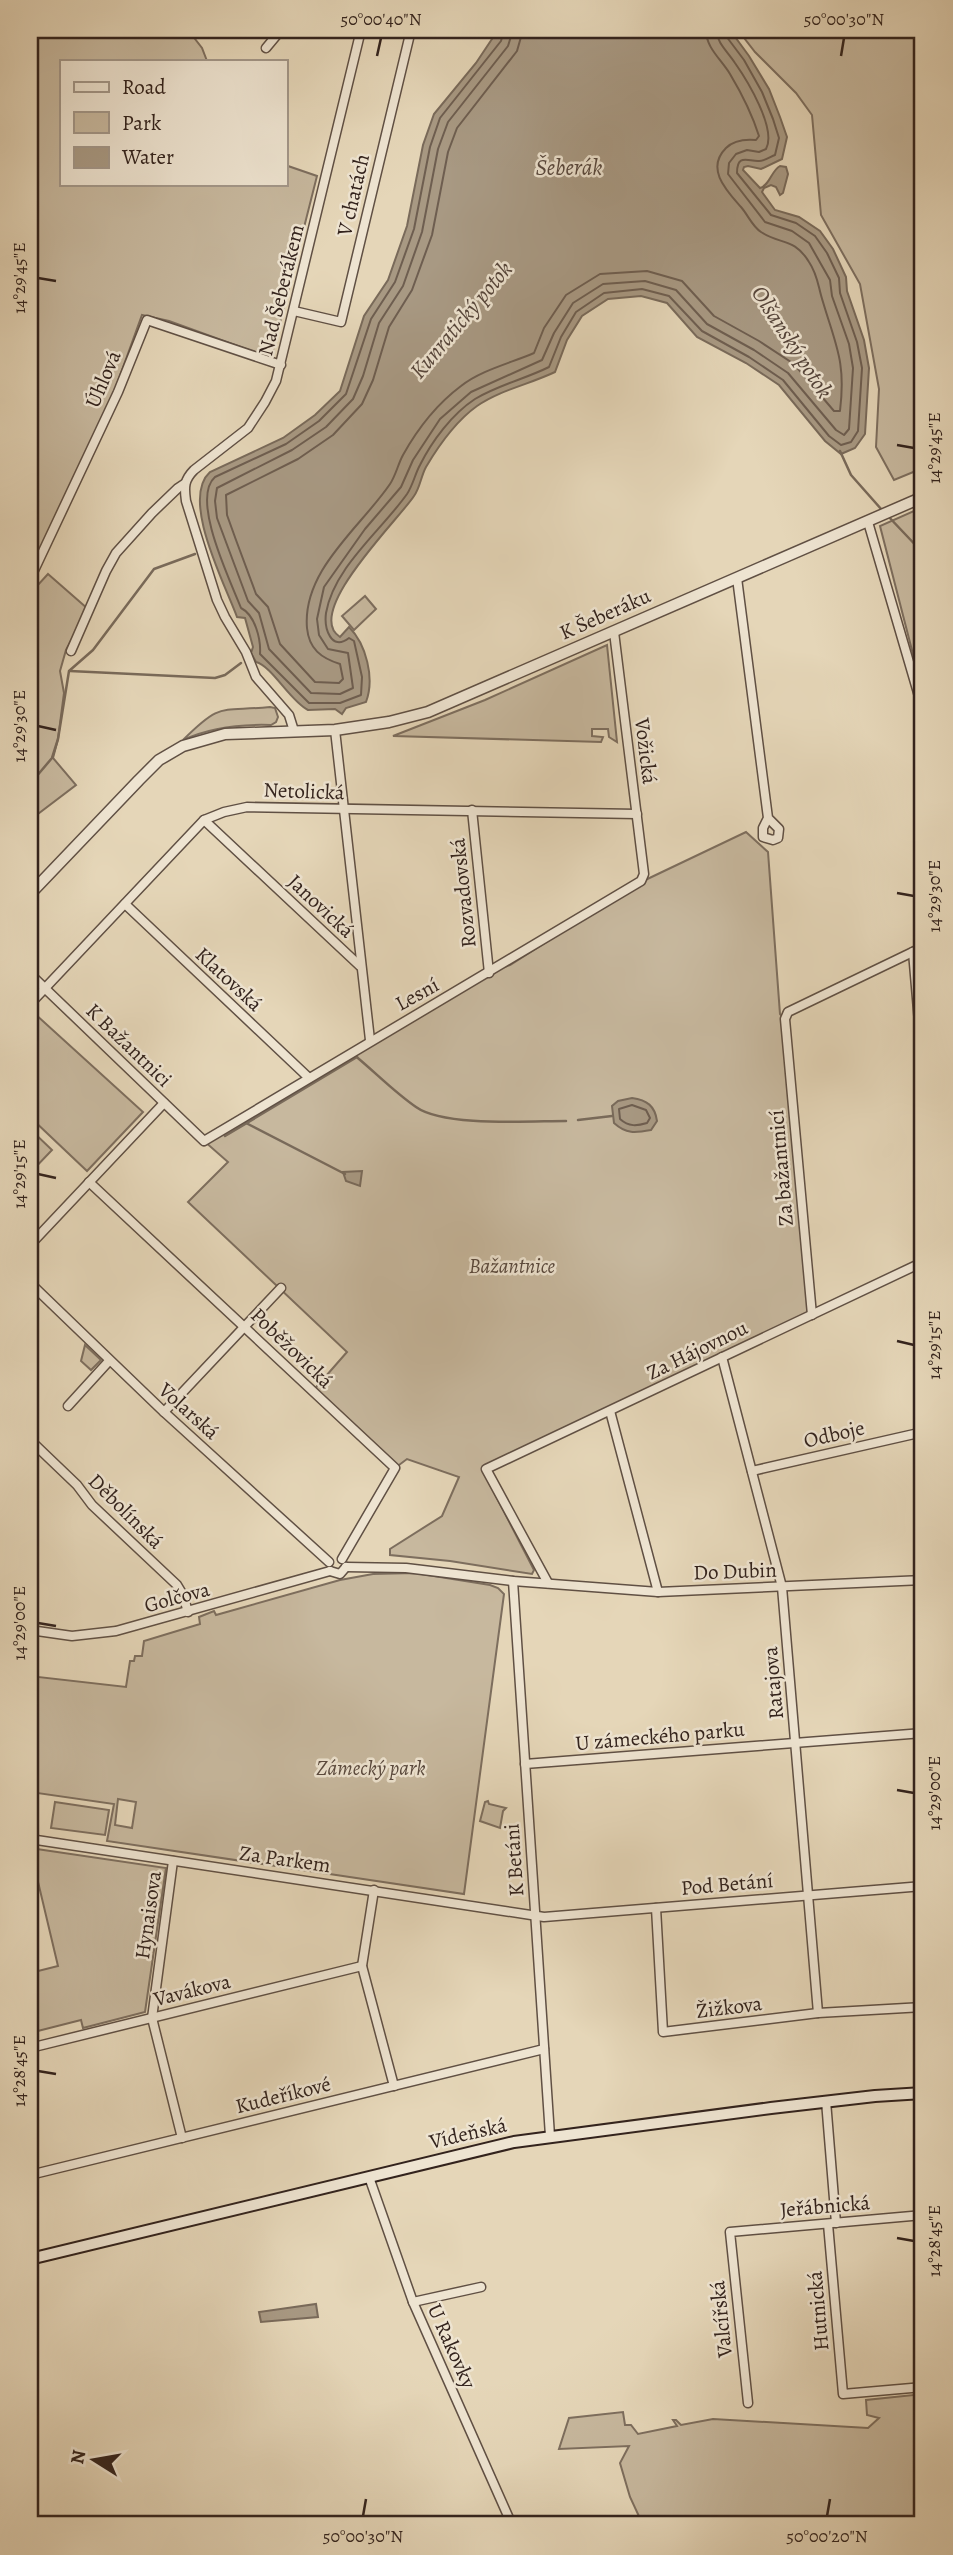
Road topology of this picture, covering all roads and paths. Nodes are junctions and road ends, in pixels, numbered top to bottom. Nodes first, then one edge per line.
1 (281, 30) edge
2 (361, 30) edge
3 (411, 30) edge
4 (266, 48) dead end
5 (294, 311) junction
6 (281, 365) junction
7 (184, 484) junction
8 (923, 497) edge
9 (868, 522) junction
10 (737, 578) junction
11 (30, 579) edge
12 (614, 632) junction
13 (71, 652) dead end
14 (923, 710) edge
15 (335, 730) junction
16 (294, 731) junction
17 (343, 810) junction
18 (472, 810) junction
19 (637, 814) junction
20 (768, 818) dead end
21 (204, 820) junction
22 (644, 874) joint
23 (30, 894) edge
24 (125, 904) junction
25 (923, 947) edge
26 (913, 952) junction
27 (360, 966) junction
28 (489, 973) junction
29 (30, 974) edge
30 (44, 988) junction
31 (30, 1004) edge
32 (370, 1040) junction
33 (923, 1069) edge
34 (309, 1079) junction
35 (164, 1103) junction
36 (204, 1141) joint
37 (89, 1182) junction
38 (30, 1245) edge
39 (923, 1262) edge
40 (30, 1283) edge
41 (281, 1287) dead end
42 (812, 1315) junction
43 (245, 1327) junction
44 (722, 1357) junction
45 (109, 1361) junction
46 (68, 1406) dead end
47 (610, 1411) junction
48 (164, 1412) junction
49 (923, 1432) edge
50 (30, 1440) edge
51 (752, 1471) junction
52 (344, 1563) junction
53 (330, 1566) junction
54 (923, 1580) edge
55 (513, 1581) junction
56 (548, 1583) junction
57 (782, 1587) junction
58 (658, 1592) junction
59 (188, 1612) junction
60 (30, 1630) edge
61 (923, 1733) edge
62 (795, 1742) junction
63 (526, 1764) junction
64 (30, 1839) edge
65 (173, 1861) junction
66 (923, 1886) edge
67 (374, 1890) junction
68 (808, 1894) junction
69 (656, 1908) junction
70 (535, 1915) junction
71 (362, 1966) junction
72 (923, 2007) edge
73 (818, 2013) junction
74 (152, 2018) junction
75 (30, 2048) edge
76 (544, 2049) junction
77 (394, 2086) junction
78 (921, 2093) edge
79 (826, 2101) junction
80 (550, 2136) junction
81 (181, 2138) junction
82 (923, 2153) edge
83 (30, 2175) edge
84 (369, 2177) junction
85 (923, 2215) edge
86 (832, 2223) junction
87 (730, 2232) joint
88 (30, 2259) edge
89 (481, 2287) dead end
90 (413, 2302) junction
91 (923, 2387) edge
92 (748, 2403) dead end
93 (599, 2521) dead end
94 (512, 2525) edge
95 (557, 2525) edge

1 - 4 street
2 - 5 street, Nad Šeberákem
3 - 5 street, V chatách
5 - 6 street, Nad Šeberákem
6 - 7 street, Nad Šeberákem
6 - 11 street, Úhlová
7 - 13 street, Nad Šeberákem
7 - 16 street
8 - 9 street, K Šeberáku
9 - 10 street, K Šeberáku
9 - 14 street
10 - 12 street, K Šeberáku
10 - 20 street
12 - 15 street, K Šeberáku
12 - 19 street, Vožická
15 - 16 street, K Šeberáku
15 - 17 street
16 - 23 street, K Šeberáku
17 - 18 street, Netolická
17 - 21 street, Netolická
17 - 27 street
18 - 19 street, Netolická
18 - 28 street, Rozvadovská
19 - 22 street, Vožická
21 - 24 street, Netolická
21 - 27 street, Janovická
22 - 28 street, Lesní
24 - 30 street, Netolická
24 - 34 street, Klatovská
25 - 26 street
26 - 33 street
26 - 42 street, Za bažantnicí
27 - 32 street, Janovická
28 - 32 street, Lesní
29 - 30 street, K Bažantnici
30 - 31 street, Netolická
30 - 35 street, K Bažantnici
32 - 34 street, Lesní
34 - 36 street, Lesní
35 - 36 street, K Bažantnici
35 - 37 street
37 - 38 street
37 - 43 street, Poběžovická
39 - 42 street, Za Hájovnou
40 - 45 street, Volarská
41 - 43 street
42 - 44 street, Za Hájovnou
43 - 48 street
43 - 52 street, Poběžovická
44 - 47 street, Za Hájovnou
44 - 51 street, Ratajova
45 - 46 street
45 - 48 street, Volarská
47 - 56 street, Za Hájovnou
47 - 58 street
48 - 53 street, Volarská
49 - 51 street, Odboje
50 - 59 street, Děbolínská
51 - 57 street, Ratajova
52 - 53 street
52 - 53 street
52 - 55 street
53 - 59 street, Golčova
54 - 57 street, Do Dubin
55 - 56 street, Do Dubin
55 - 63 street, K Betáni
56 - 58 street, Do Dubin
57 - 58 street, Do Dubin
57 - 62 street, Ratajova
59 - 60 street, Golčova
61 - 62 street, U zámeckého parku
62 - 63 street, U zámeckého parku
62 - 68 street, Ratajova
63 - 70 street, K Betáni
64 - 65 street, Za Parkem
65 - 67 street, Za Parkem
65 - 74 street, Hynaisova
66 - 68 street, Pod Betání
67 - 70 street, Za Parkem
67 - 71 street
68 - 69 street, Pod Betání
68 - 73 street, Ratajova
69 - 70 street, Pod Betání
69 - 73 street, Žižkova
70 - 76 street, K Betáni
71 - 74 street, Vavákova
71 - 77 street
72 - 73 street, Žižkova
74 - 75 street, Vavákova
74 - 81 street, Hynaisova
76 - 77 street, Kudeříkové
76 - 80 street, K Betáni
77 - 81 street, Kudeříkové
78 - 79 main road, Vídeňská
78 - 82 street
79 - 80 main road, Vídeňská
79 - 86 street, Hutnická
80 - 84 main road, Vídeňská
81 - 83 street, Kudeříkové
84 - 88 main road, Vídeňská
84 - 90 street, U Rakovky
85 - 86 street, Jeřábnická
86 - 87 street, Jeřábnická
86 - 91 street, Hutnická
87 - 92 street, Valcířská
89 - 90 street
90 - 94 street, U Rakovky
93 - 95 street

